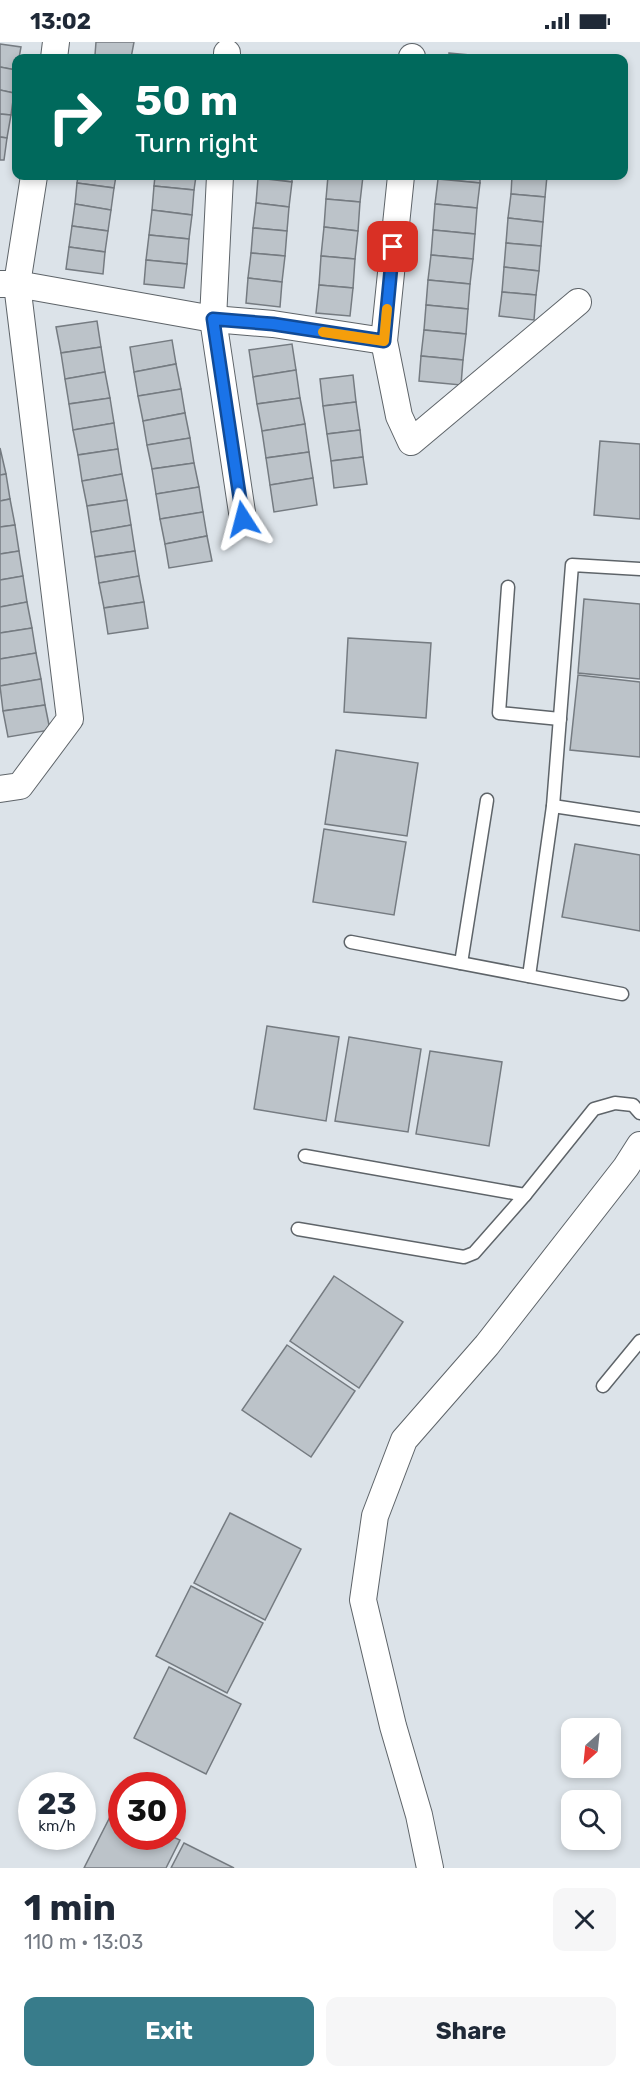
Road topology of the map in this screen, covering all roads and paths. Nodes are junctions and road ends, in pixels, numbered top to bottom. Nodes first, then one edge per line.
1 (33, 180) edge
2 (220, 180) edge
3 (400, 180) edge
4 (8, 284) edge
5 (578, 302) dead end
6 (213, 319) junction
7 (384, 341) junction
8 (243, 519) dead end
9 (640, 569) edge
10 (508, 587) dead end
11 (560, 719) junction
12 (0, 789) edge
13 (487, 800) dead end
14 (554, 806) junction
15 (640, 819) edge
16 (351, 942) dead end
17 (461, 963) junction
18 (529, 976) junction
19 (622, 994) dead end
20 (640, 1113) edge
21 (640, 1145) edge
22 (305, 1156) dead end
23 (525, 1195) junction
24 (298, 1230) dead end
25 (640, 1341) edge
26 (603, 1386) dead end
27 (430, 1868) edge

1 - 4 street
2 - 6 street
3 - 7 street
4 - 6 street
4 - 12 street
5 - 7 street
6 - 7 street
6 - 8 street
9 - 11 lane
10 - 11 lane
11 - 14 lane
13 - 17 lane
14 - 15 lane
14 - 18 lane
16 - 17 lane
17 - 18 lane
18 - 19 lane
20 - 23 lane
21 - 27 street
22 - 23 lane
23 - 24 lane
25 - 26 lane

